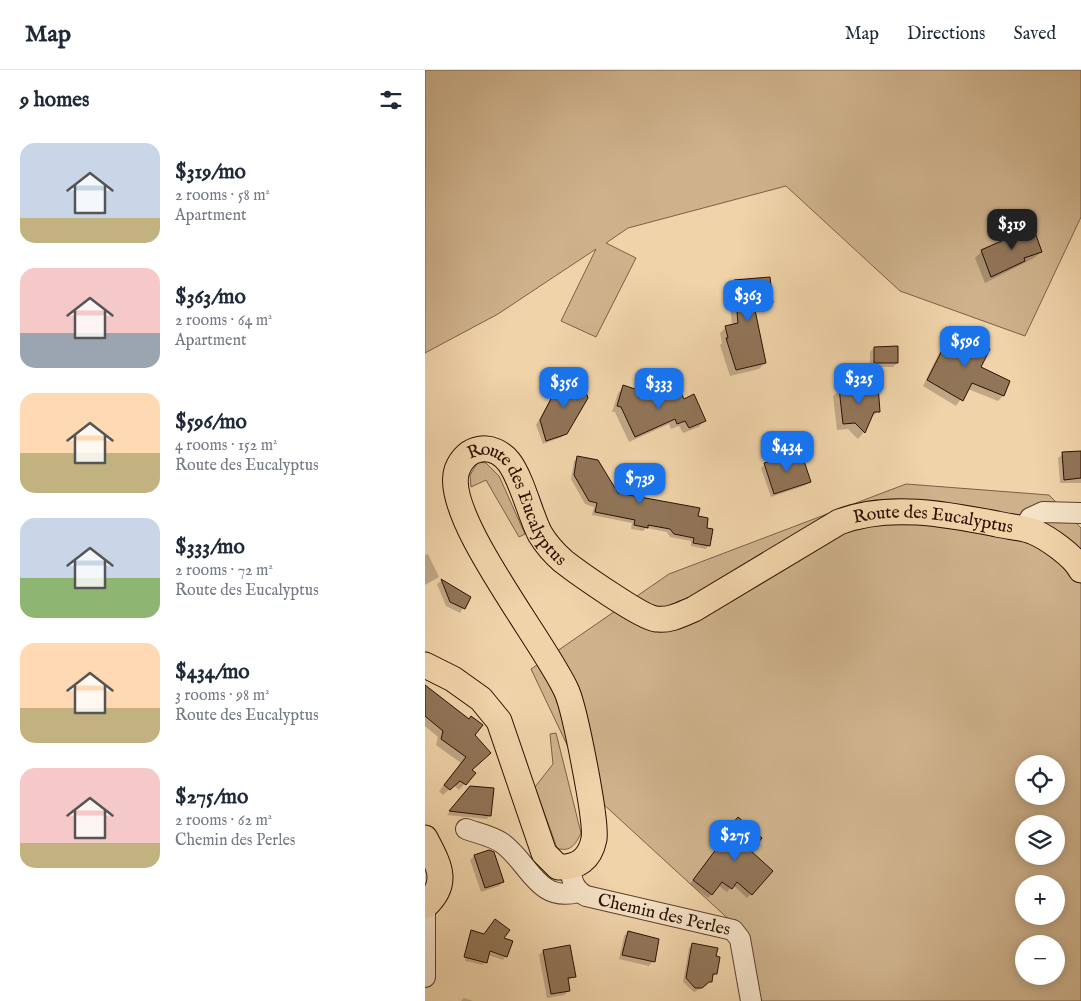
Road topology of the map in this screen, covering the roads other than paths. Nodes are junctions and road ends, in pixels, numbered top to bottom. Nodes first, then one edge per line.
1 (1081, 514) edge
2 (1025, 530) junction
3 (1081, 570) edge
4 (425, 665) edge
5 (466, 829) dead end
6 (425, 838) edge
7 (570, 868) junction
8 (578, 892) junction
9 (425, 906) edge
10 (425, 914) edge
11 (425, 977) edge
12 (751, 1001) edge

1 - 2 street
2 - 3 main road, Route des Eucalyptus
2 - 7 main road, Route des Eucalyptus
4 - 7 main road
5 - 8 street
6 - 9 main road
7 - 8 street, Chemin des Perles
8 - 12 street, Chemin des Perles
10 - 11 street

